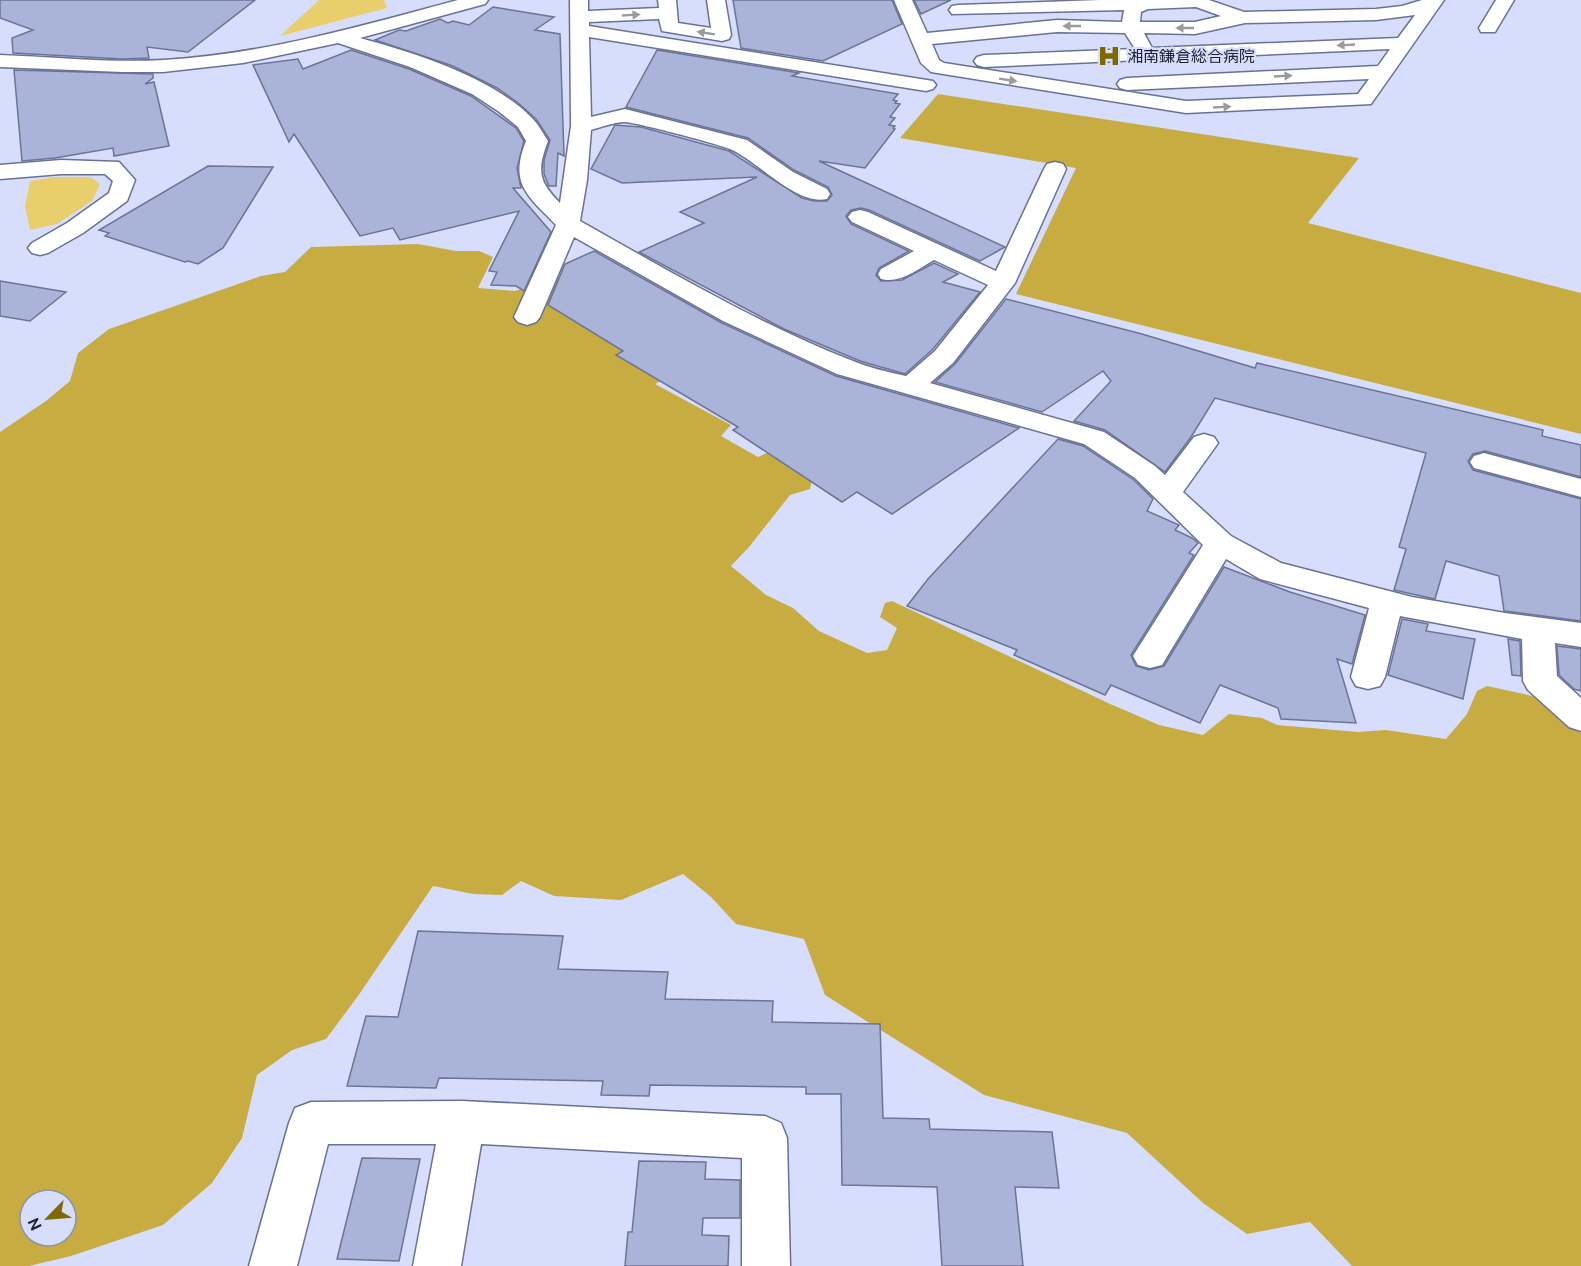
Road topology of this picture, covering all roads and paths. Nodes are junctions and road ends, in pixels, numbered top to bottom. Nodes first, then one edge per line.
1 (478, 0) edge
2 (716, 0) edge
3 (903, 0) edge
4 (1505, 0) edge
5 (1434, 2) edge
6 (1144, 4) junction
7 (667, 7) edge
8 (958, 10) dead end
9 (580, 16) edge
10 (1242, 17) junction
11 (1131, 28) junction
12 (1488, 28) dead end
13 (337, 37) junction
14 (921, 39) junction
15 (1405, 43) junction
16 (1148, 55) junction
17 (0, 61) edge
18 (931, 63) junction
19 (1384, 72) junction
20 (1168, 82) junction
21 (926, 86) dead end
22 (1056, 87) junction
23 (1186, 107) junction
24 (581, 126) junction
25 (1056, 169) dead end
26 (0, 172) edge
27 (819, 194) dead end
28 (860, 217) dead end
29 (568, 224) junction
30 (40, 248) dead end
31 (934, 250) junction
32 (890, 274) dead end
33 (1003, 283) junction
34 (527, 317) dead end
35 (910, 387) junction
36 (1204, 443) dead end
37 (1484, 462) dead end
38 (1581, 488) edge
39 (1168, 492) junction
40 (1220, 543) junction
41 (1388, 602) junction
42 (1538, 629) junction
43 (1581, 635) edge
44 (1150, 656) dead end
45 (1368, 677) dead end
46 (1581, 718) edge
47 (462, 1122) junction
48 (273, 1266) edge
49 (437, 1266) edge
50 (766, 1266) edge

1 - 13 street
2 -> 7 street
3 - 14 street
4 - 12 street
5 - 10 street
5 - 15 street
6 - 8 street
6 - 10 street
6 - 11 street
9 -> 7 street
9 - 21 street
9 - 24 street
10 -> 11 street
11 -> 14 street
11 - 16 street
13 - 17 street
13 - 29 street
14 - 18 street
15 -> 16 street
15 - 19 street
16 - 18 street
16 - 20 street
18 -> 22 street
20 -> 19 street
23 -> 19 street
20 - 22 street
20 - 23 street
22 - 23 street
24 - 27 street
24 - 29 street
25 - 33 street
26 - 30 street
28 - 31 street
29 - 34 street
29 - 35 street
31 - 32 street
31 - 33 street
33 - 35 street
35 - 39 street
36 - 39 street
37 - 38 street
39 - 40 street
40 - 41 street
40 - 44 street
41 - 42 street
41 - 45 street
42 - 43 street
42 - 46 street
47 - 48 street
47 - 49 street
47 - 50 street

